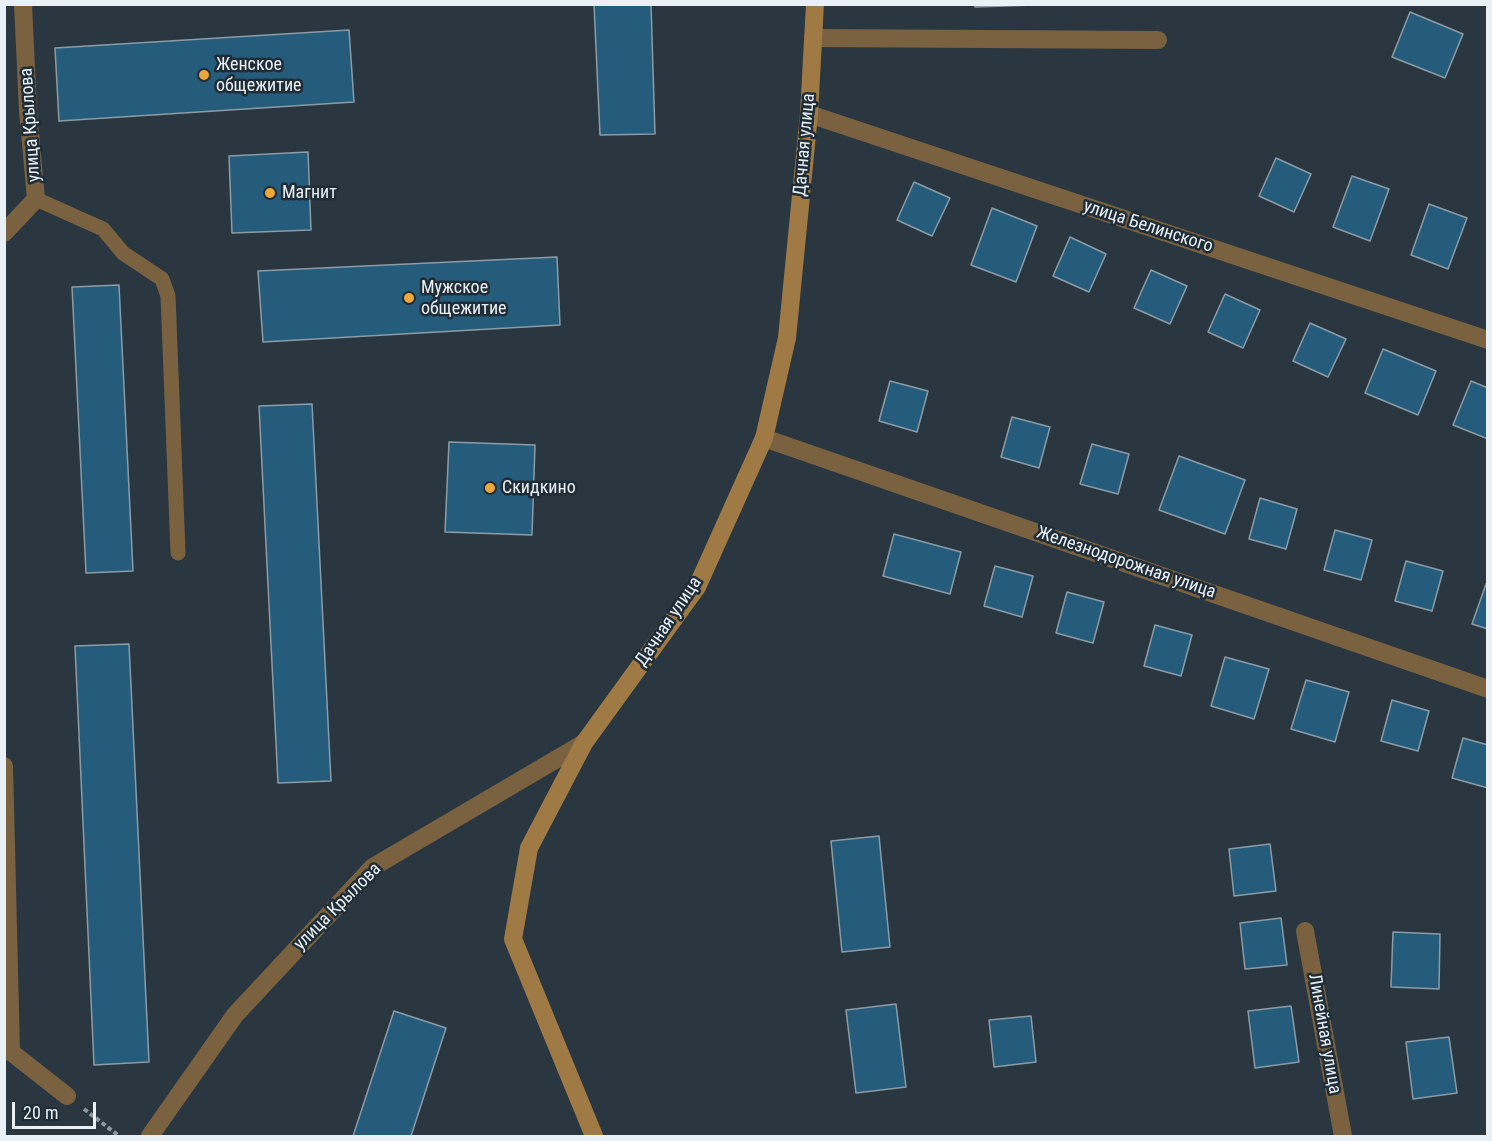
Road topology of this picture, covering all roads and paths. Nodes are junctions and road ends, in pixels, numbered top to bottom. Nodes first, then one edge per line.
1 (23, 4) edge
2 (815, 4) edge
3 (813, 38) junction
4 (1158, 40) dead end
5 (809, 114) junction
6 (36, 199) junction
7 (4, 233) edge
8 (1488, 340) edge
9 (764, 438) junction
10 (178, 553) dead end
11 (1488, 689) edge
12 (584, 743) junction
13 (4, 766) edge
14 (1305, 931) dead end
15 (67, 1096) joint
16 (118, 1137) edge
17 (150, 1137) edge
18 (594, 1137) edge
19 (1343, 1137) edge

1 - 6 street, улица Крылова
2 - 3 street, Дачная улица
3 - 4 street
3 - 5 street, Дачная улица
5 - 8 street, улица Белинского
5 - 9 street, Дачная улица
6 - 7 street, улица Крылова
6 - 10 lane
9 - 11 street, Железнодорожная улица
9 - 12 street, Дачная улица
12 - 17 street, улица Крылова
12 - 18 street, Дачная улица
13 - 15 street
14 - 19 street, Линейная улица
15 - 16 path

